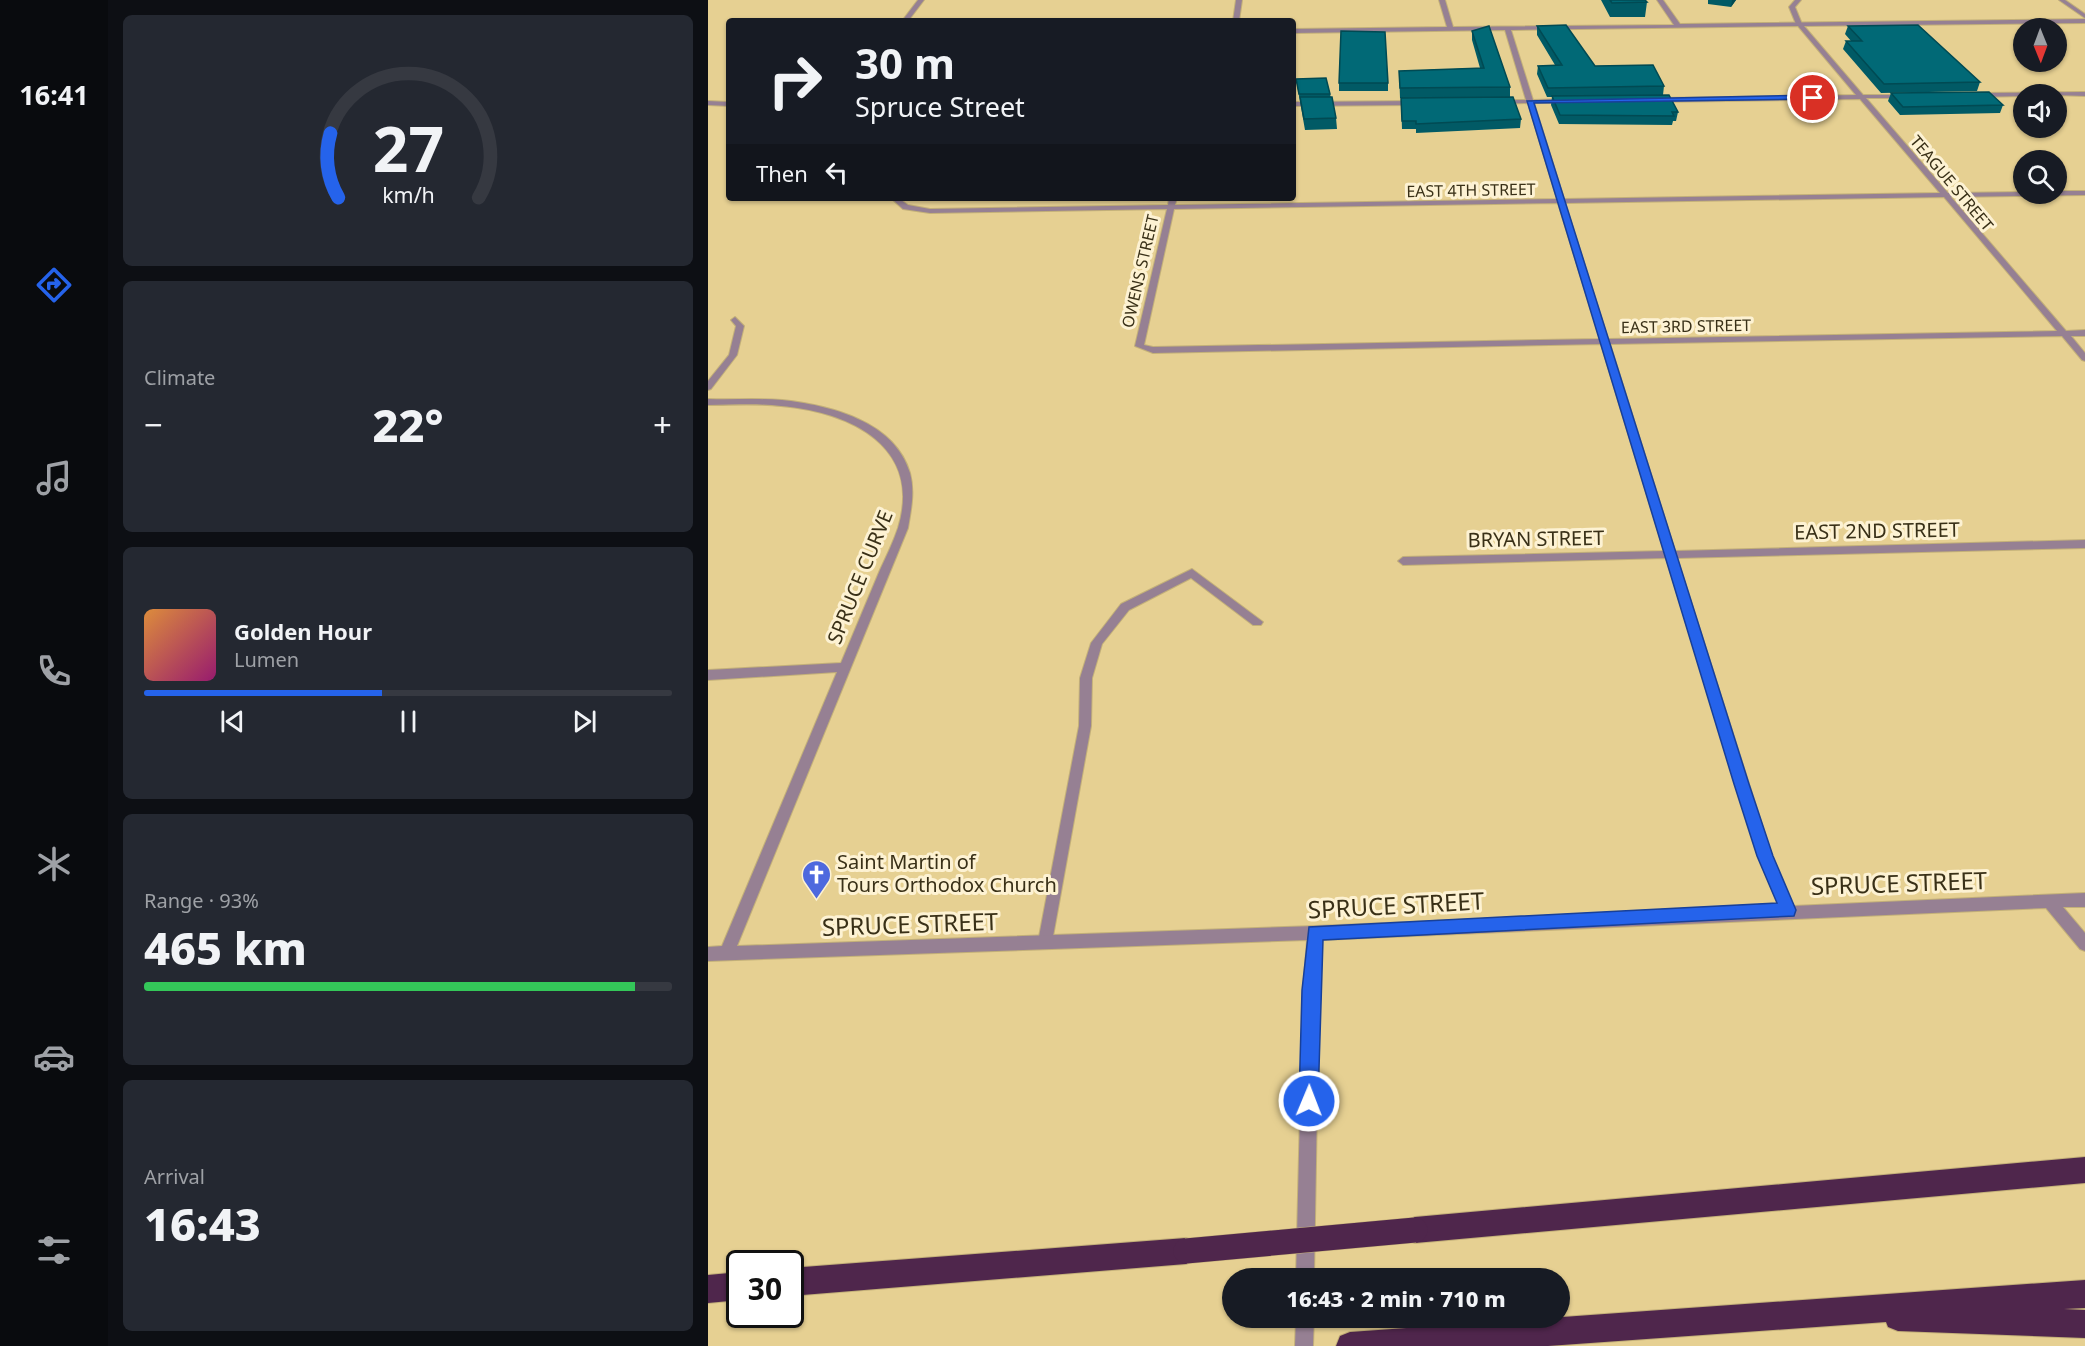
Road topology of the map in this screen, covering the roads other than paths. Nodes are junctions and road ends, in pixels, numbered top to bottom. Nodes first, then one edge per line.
1 (921, 0) edge
2 (1239, 0) edge
3 (1442, 0) edge
4 (1660, 0) edge
5 (1798, 0) edge
6 (2062, 0) edge
7 (2085, 16) edge
8 (907, 18) edge
9 (1236, 18) edge
10 (2085, 21) edge
11 (1799, 24) junction
12 (1678, 26) junction
13 (1450, 27) junction
14 (1507, 27) junction
15 (1296, 31) edge
16 (2085, 94) edge
17 (1966, 95) edge
18 (1907, 96) edge
19 (1860, 97) junction
20 (1648, 100) edge
21 (1530, 101) junction
22 (1577, 101) edge
23 (1494, 102) edge
24 (708, 103) edge
25 (1423, 103) edge
26 (726, 104) edge
27 (1296, 104) edge
28 (2085, 193) edge
29 (1945, 196) junction
30 (898, 201) edge
31 (1172, 201) edge
32 (1562, 202) junction
33 (1171, 208) junction
34 (735, 320) dead end
35 (2063, 333) junction
36 (2085, 333) edge
37 (1605, 342) junction
38 (1144, 349) joint
39 (2085, 358) edge
40 (708, 387) edge
41 (708, 402) edge
42 (2085, 543) edge
43 (1670, 554) junction
44 (1403, 561) dead end
45 (1257, 622) dead end
46 (845, 667) junction
47 (708, 675) edge
48 (2049, 900) junction
49 (2085, 900) edge
50 (1788, 910) junction
51 (1315, 933) junction
52 (1045, 942) junction
53 (2085, 944) edge
54 (708, 954) edge
55 (726, 954) junction
56 (2085, 1170) edge
57 (1305, 1268) edge
58 (804, 1281) edge
59 (726, 1287) edge
60 (708, 1289) edge
61 (2085, 1294) edge
62 (1804, 1314) junction
63 (2085, 1324) edge
64 (1305, 1328) edge
65 (1304, 1346) edge
66 (1350, 1346) edge

1 - 8 street
2 - 9 street
3 - 13 street
4 - 12 street
5 - 11 street
6 - 7 street
10 - 11 street
11 - 12 street
11 - 19 street, TEAGUE STREET
12 - 14 street
13 - 14 street
13 - 15 street
14 - 21 street
16 - 17 street
18 - 19 street
19 - 20 street
19 - 29 street, TEAGUE STREET
21 - 22 street
21 - 23 street
21 - 32 street
24 - 26 street
25 - 27 street
28 - 29 street, EAST 4TH STREET
29 - 32 street, EAST 4TH STREET
29 - 35 street, TEAGUE STREET
30 - 33 street, EAST 4TH STREET
31 - 33 street, OWENS STREET
32 - 33 street, EAST 4TH STREET
32 - 37 street
33 - 38 street, OWENS STREET
34 - 40 street
35 - 36 street, EAST 3RD STREET
35 - 37 street, EAST 3RD STREET
35 - 39 street, TEAGUE STREET
37 - 38 street, EAST 3RD STREET
37 - 43 street
41 - 46 street, SPRUCE CURVE
42 - 43 street, EAST 2ND STREET
43 - 44 street, BRYAN STREET
43 - 50 street
45 - 52 street
46 - 47 street, SPRUCE CURVE
46 - 55 street, SPRUCE CURVE
48 - 49 street, SPRUCE STREET
48 - 50 street, SPRUCE STREET
48 - 53 street
50 - 51 street, SPRUCE STREET
51 - 52 street, SPRUCE STREET
51 - 57 street
52 - 55 street, SPRUCE STREET
54 - 55 street, SPRUCE STREET
56 - 58 highway, bridge
59 - 60 highway
61 - 62 highway
62 - 63 highway
62 - 66 highway
64 - 65 street

